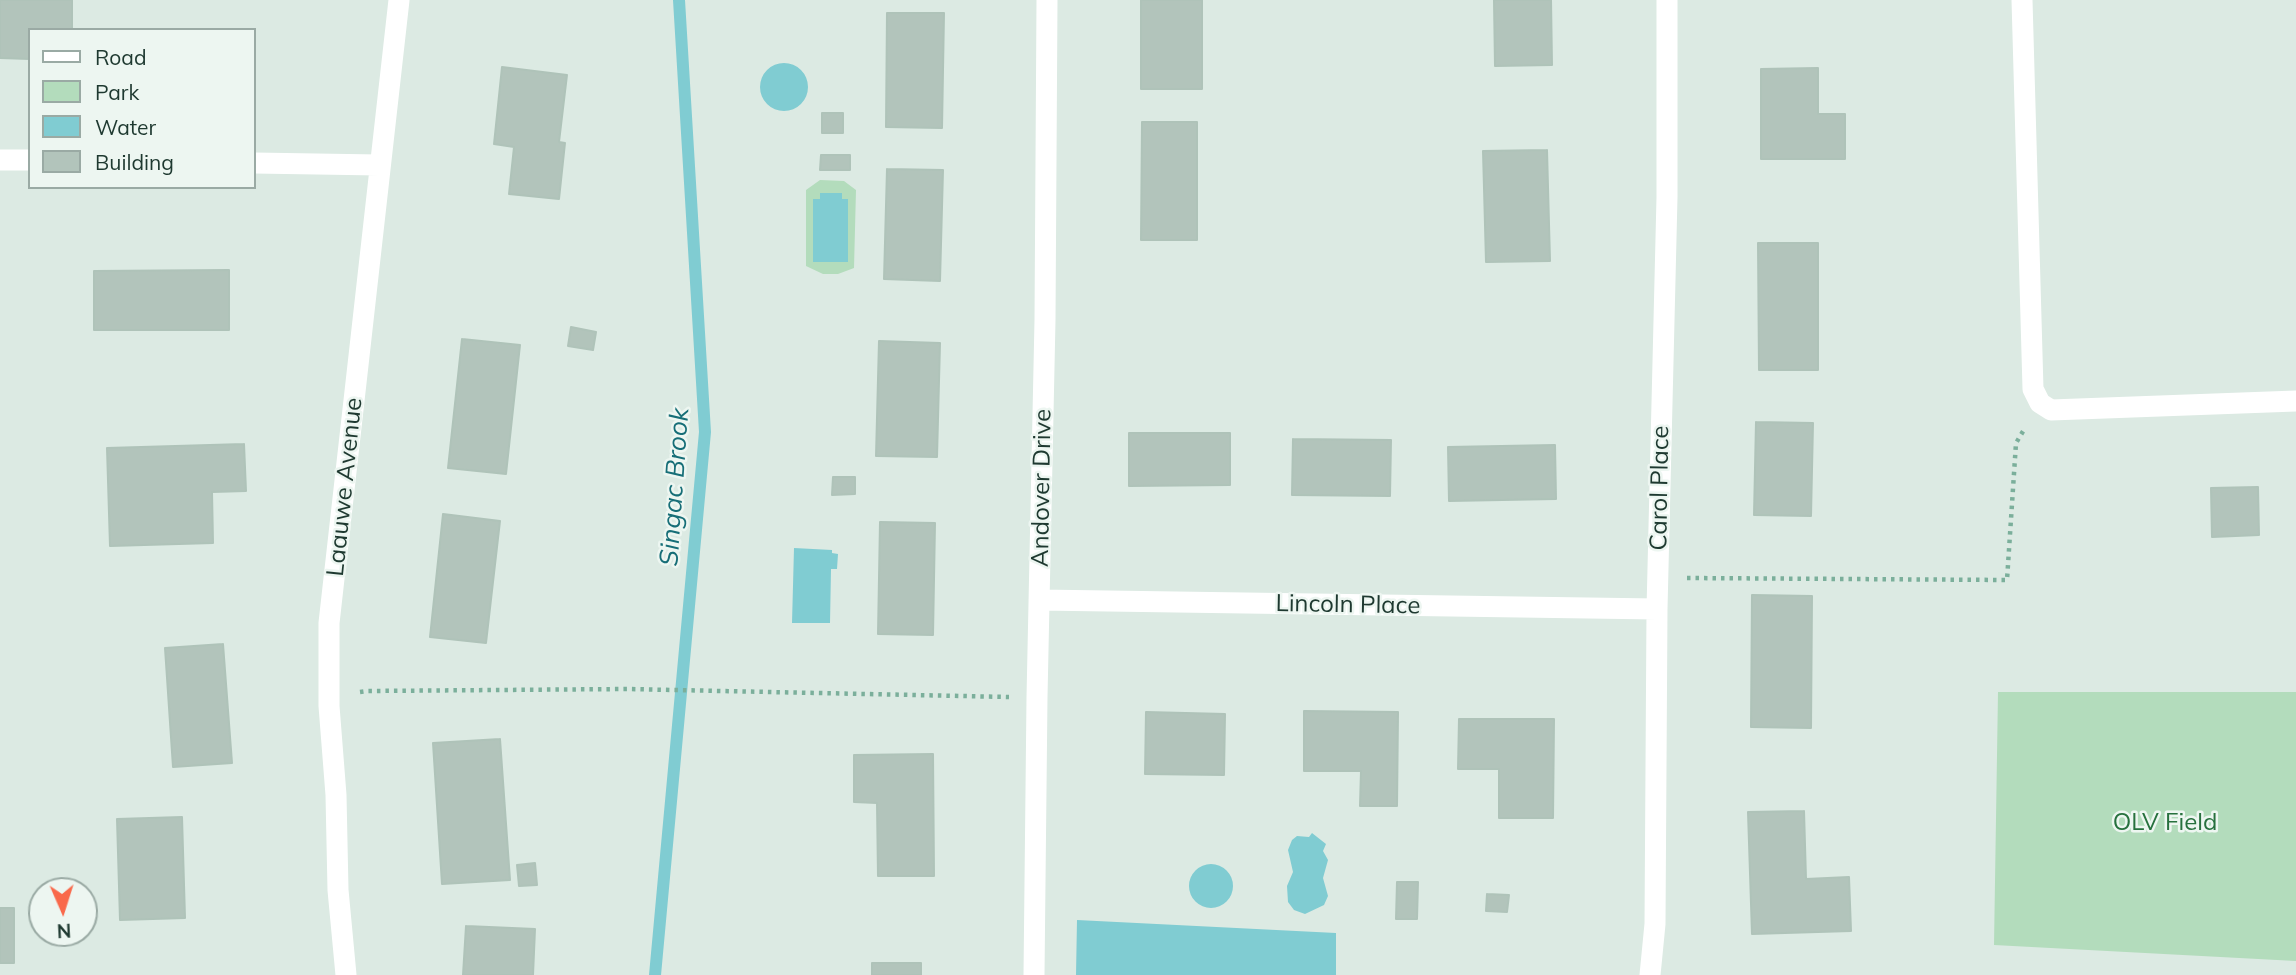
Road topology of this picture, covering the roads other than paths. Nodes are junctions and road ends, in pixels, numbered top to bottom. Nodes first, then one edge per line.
1 (399, 0) edge
2 (1047, 0) edge
3 (1667, 0) edge
4 (2022, 0) edge
5 (0, 160) edge
6 (28, 160) edge
7 (256, 163) edge
8 (379, 165) junction
9 (2296, 401) edge
10 (1040, 600) junction
11 (1657, 610) junction
12 (346, 975) edge
13 (1034, 975) edge
14 (1650, 975) edge

1 - 8 street, Laauwe Avenue
2 - 10 street, Andover Drive
3 - 11 street, Carol Place
4 - 9 street
5 - 6 street
7 - 8 street
8 - 12 street, Laauwe Avenue
10 - 11 street, Lincoln Place
10 - 13 street, Andover Drive
11 - 14 street, Carol Place

